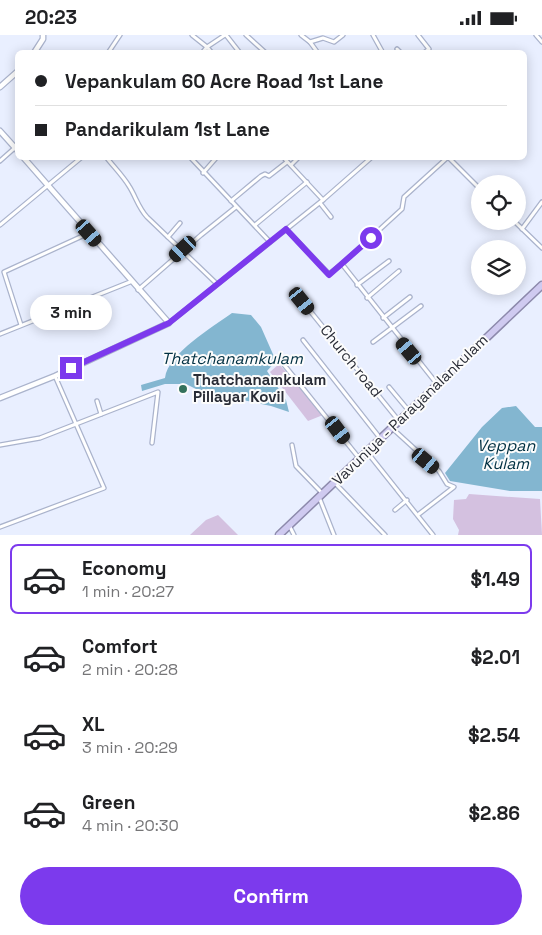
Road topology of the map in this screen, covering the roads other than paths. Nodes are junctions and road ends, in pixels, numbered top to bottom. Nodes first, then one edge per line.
1 (43, 35) edge
2 (120, 35) edge
3 (192, 35) edge
4 (226, 35) edge
5 (246, 35) edge
6 (300, 35) edge
7 (343, 35) edge
8 (373, 35) edge
9 (418, 35) edge
10 (536, 35) edge
11 (310, 41) junction
12 (542, 42) edge
13 (208, 47) junction
14 (36, 50) edge
15 (110, 50) edge
16 (205, 50) edge
17 (210, 50) edge
18 (238, 50) edge
19 (263, 50) edge
20 (316, 50) edge
21 (381, 50) edge
22 (428, 50) edge
23 (15, 74) edge
24 (0, 87) edge
25 (0, 131) edge
26 (15, 146) edge
27 (15, 150) edge
28 (25, 160) edge
29 (78, 160) edge
30 (108, 160) edge
31 (192, 160) edge
32 (214, 160) edge
33 (286, 160) edge
34 (295, 160) edge
35 (369, 160) edge
36 (445, 160) edge
37 (451, 160) edge
38 (0, 161) edge
39 (289, 164) junction
40 (203, 173) junction
41 (471, 180) edge
42 (307, 182) junction
43 (47, 186) junction
44 (231, 201) junction
45 (321, 202) junction
46 (542, 202) edge
47 (236, 207) junction
48 (331, 217) dead end
49 (180, 223) dead end
50 (526, 224) edge
51 (0, 225) edge
52 (255, 225) junction
53 (286, 229) junction
54 (523, 230) edge
55 (89, 233) junction
56 (168, 237) junction
57 (270, 242) junction
58 (542, 248) edge
59 (183, 249) junction
60 (390, 261) dead end
61 (342, 265) junction
62 (399, 271) dead end
63 (130, 282) junction
64 (217, 284) junction
65 (357, 285) junction
66 (542, 285) edge
67 (138, 290) junction
68 (410, 297) dead end
69 (366, 298) junction
70 (302, 301) dead end
71 (421, 306) dead end
72 (383, 318) junction
73 (169, 323) junction
74 (20, 325) junction
75 (392, 329) junction
76 (0, 334) edge
77 (303, 340) dead end
78 (374, 342) dead end
79 (280, 361) dead end
80 (55, 376) junction
81 (438, 385) junction
82 (389, 387) dead end
83 (0, 398) edge
84 (97, 401) dead end
85 (410, 412) junction
86 (101, 414) junction
87 (399, 422) junction
88 (76, 424) junction
89 (393, 429) junction
90 (381, 440) junction
91 (152, 443) dead end
92 (0, 445) edge
93 (292, 445) dead end
94 (367, 453) junction
95 (360, 459) junction
96 (334, 482) junction
97 (321, 495) junction
98 (407, 500) junction
99 (395, 510) dead end
100 (419, 514) junction
101 (289, 525) junction
102 (0, 527) edge
103 (279, 535) edge
104 (294, 535) edge
105 (334, 535) edge
106 (385, 535) edge
107 (433, 535) edge

1 - 14 street
2 - 15 street
3 - 13 street
4 - 13 street
4 - 18 street
5 - 19 street
6 - 11 street
7 - 11 street
8 - 21 street
9 - 22 street
10 - 12 street
11 - 20 street
13 - 16 street
13 - 17 street
23 - 24 street
25 - 26 street
27 - 38 street
28 - 43 street
29 - 43 street
30 - 56 street
31 - 40 street
32 - 40 street
33 - 39 street
34 - 39 street
35 - 45 street
36 - 61 street
37 - 41 street
39 - 42 street
39 - 44 street
40 - 44 street
42 - 45 street
42 - 52 street
43 - 51 street
43 - 55 street
44 - 47 street
45 - 48 street
45 - 53 street
46 - 50 street
47 - 52 street
47 - 59 street
49 - 56 street
52 - 57 street
53 - 57 street
53 - 61 street
54 - 58 street
55 - 63 street
55 - 74 street
56 - 59 street
57 - 64 street
59 - 64 street
59 - 67 street
60 - 65 street
61 - 65 street
62 - 69 street
63 - 67 street
63 - 74 street
64 - 73 street
65 - 69 street
66 - 81 highway, Vavuniya - Parayanalankulam
67 - 73 street
68 - 72 street
69 - 72 street
70 - 87 street, Church road
71 - 75 street
72 - 75 street
73 - 80 street
74 - 76 street
75 - 78 street
75 - 81 street
77 - 90 street
79 - 95 street
80 - 83 street
80 - 88 street
81 - 85 highway, Vavuniya - Parayanalankulam
82 - 85 street
84 - 86 street
85 - 87 highway, Vavuniya - Parayanalankulam
86 - 88 street
86 - 91 street
87 - 89 highway, Vavuniya - Parayanalankulam
88 - 92 street
88 - 102 street
89 - 90 highway, Vavuniya - Parayanalankulam
89 - 100 street
90 - 94 highway, Vavuniya - Parayanalankulam
93 - 97 street
94 - 95 highway, Vavuniya - Parayanalankulam
94 - 98 street
95 - 96 highway, Vavuniya - Parayanalankulam
96 - 97 highway, Vavuniya - Parayanalankulam
96 - 106 street
97 - 101 highway, Vavuniya - Parayanalankulam
97 - 105 street
98 - 99 street
98 - 100 street
100 - 107 street
101 - 103 highway, Vavuniya - Parayanalankulam
101 - 104 street

